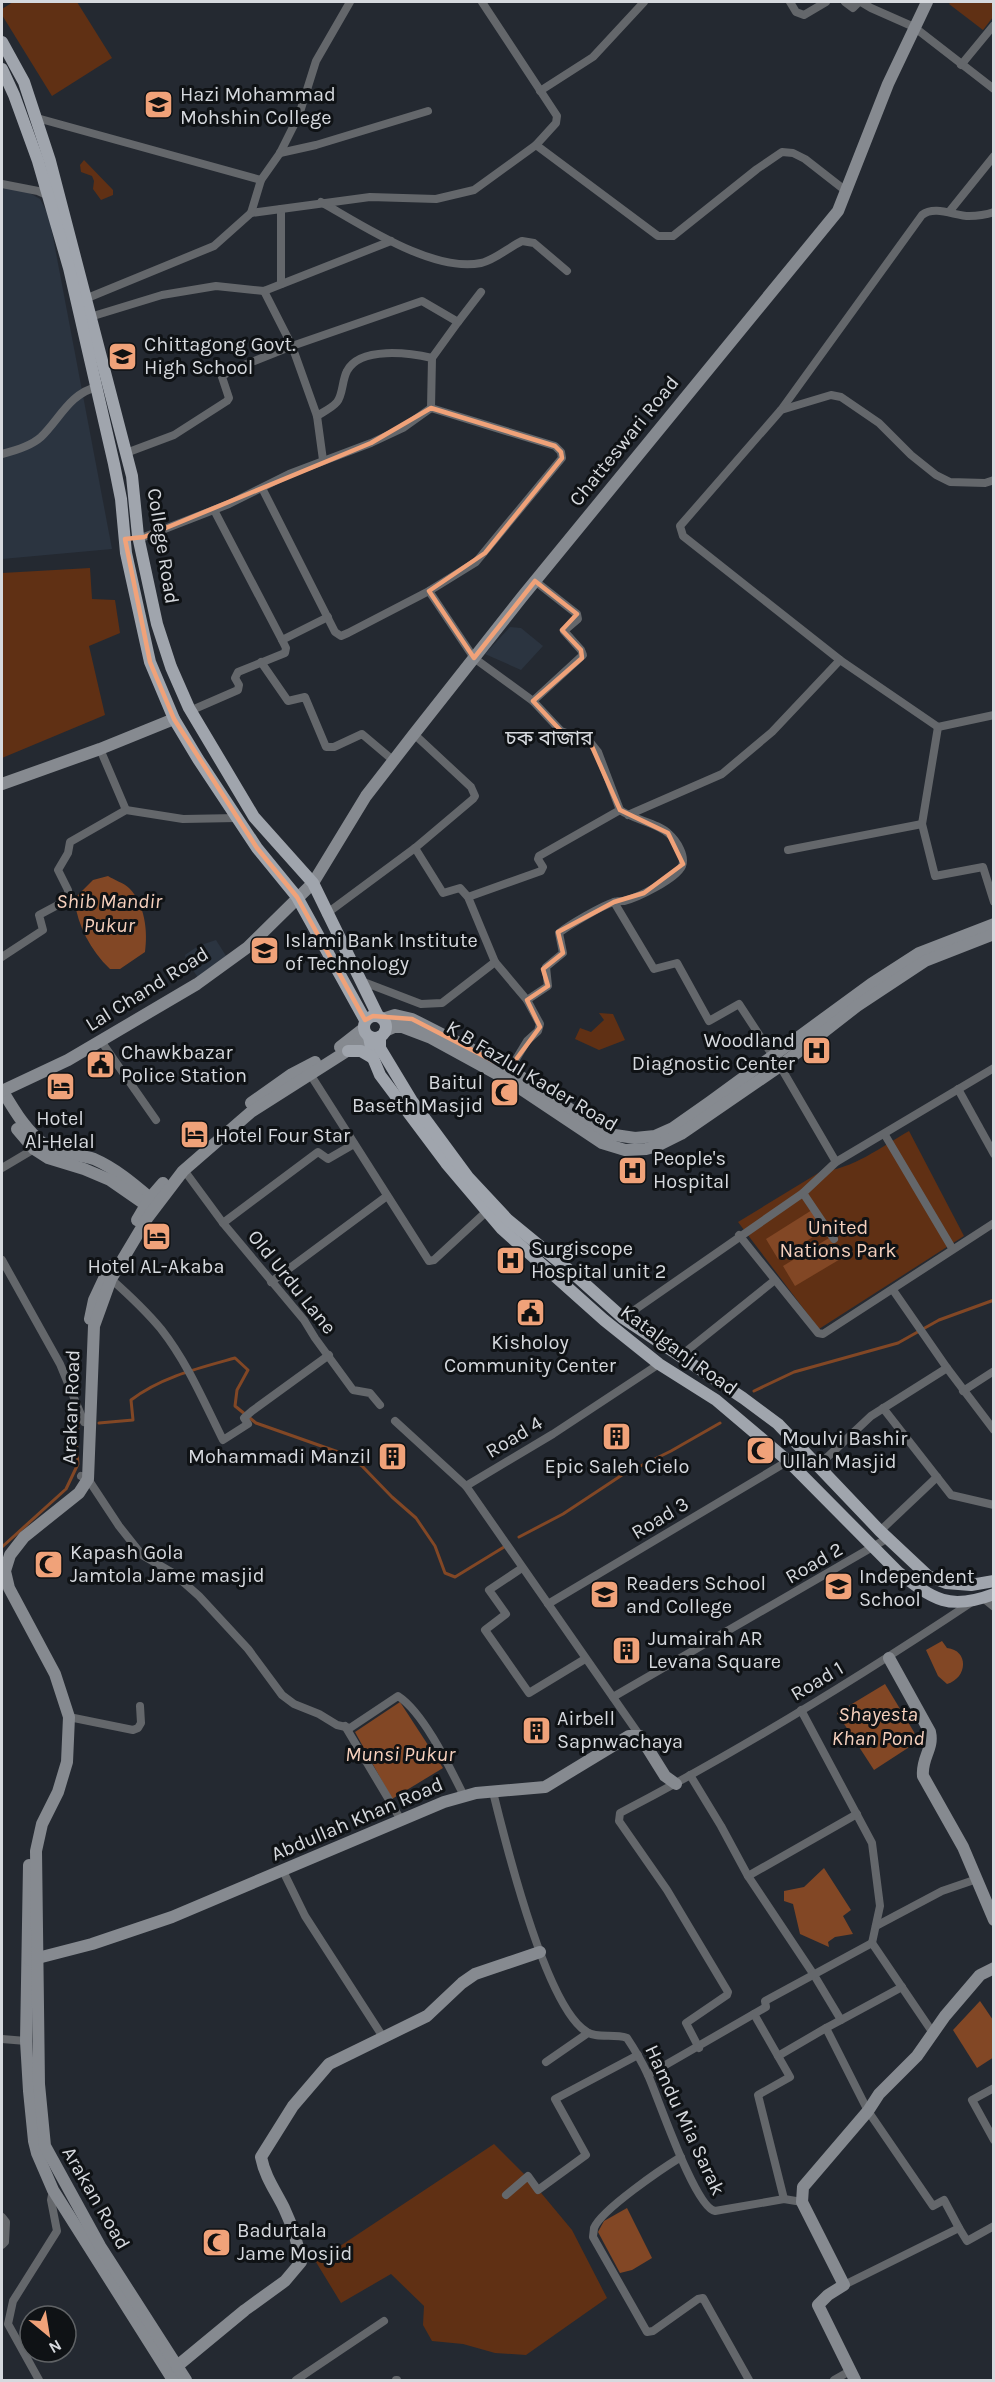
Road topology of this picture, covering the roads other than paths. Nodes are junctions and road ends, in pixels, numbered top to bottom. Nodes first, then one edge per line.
1 (350, 2) edge
2 (482, 2) edge
3 (644, 2) edge
4 (790, 2) edge
5 (826, 2) edge
6 (846, 2) edge
7 (860, 2) edge
8 (927, 2) edge
9 (874, 5) edge
10 (993, 26) edge
11 (914, 27) junction
12 (2, 42) edge
13 (961, 65) junction
14 (2, 69) edge
15 (993, 89) edge
16 (540, 90) junction
17 (428, 111) dead end
18 (38, 118) junction
19 (536, 145) junction
20 (280, 153) junction
21 (993, 156) edge
22 (261, 180) junction
23 (2, 184) edge
24 (846, 191) junction
25 (50, 197) junction
26 (321, 202) junction
27 (281, 209) junction
28 (949, 212) junction
29 (993, 212) edge
30 (251, 213) junction
31 (391, 241) junction
32 (567, 271) dead end
33 (281, 284) junction
34 (264, 291) junction
35 (482, 292) dead end
36 (85, 299) junction
37 (90, 317) junction
38 (458, 322) junction
39 (292, 346) junction
40 (432, 358) junction
41 (97, 387) junction
42 (430, 408) junction
43 (781, 410) junction
44 (317, 416) junction
45 (126, 453) junction
46 (2, 454) edge
47 (323, 460) junction
48 (993, 480) edge
49 (262, 488) junction
50 (214, 510) junction
51 (138, 536) junction
52 (125, 539) junction
53 (535, 581) junction
54 (429, 591) junction
55 (328, 617) junction
56 (282, 640) junction
57 (474, 658) junction
58 (840, 660) junction
59 (261, 662) junction
60 (533, 700) junction
61 (189, 709) junction
62 (993, 715) edge
63 (174, 719) junction
64 (938, 727) junction
65 (414, 734) junction
66 (100, 749) junction
67 (394, 761) junction
68 (2, 784) edge
69 (126, 810) junction
70 (620, 810) junction
71 (628, 816) junction
72 (237, 819) junction
73 (922, 824) junction
74 (415, 849) junction
75 (788, 850) dead end
76 (313, 883) junction
77 (297, 897) junction
78 (468, 897) junction
79 (614, 902) junction
80 (993, 902) edge
81 (326, 914) junction
82 (993, 924) edge
83 (993, 934) edge
84 (2, 957) edge
85 (495, 962) junction
86 (361, 981) junction
87 (527, 1000) junction
88 (375, 1027) junction
89 (100, 1041) junction
90 (348, 1051) junction
91 (373, 1058) junction
92 (777, 1061) junction
93 (993, 1068) edge
94 (310, 1074) junction
95 (508, 1074) junction
96 (958, 1089) junction
97 (2, 1090) edge
98 (2, 1104) edge
99 (156, 1120) dead end
100 (885, 1135) junction
101 (36, 1144) junction
102 (354, 1144) junction
103 (993, 1154) edge
104 (836, 1162) junction
105 (2, 1167) edge
106 (184, 1170) junction
107 (804, 1193) junction
108 (387, 1196) junction
109 (151, 1204) junction
110 (486, 1212) junction
111 (223, 1223) junction
112 (993, 1224) edge
113 (739, 1235) junction
114 (834, 1239) dead end
115 (952, 1248) junction
116 (2, 1260) edge
117 (111, 1279) junction
118 (775, 1280) junction
119 (271, 1282) junction
120 (893, 1290) junction
121 (622, 1318) junction
122 (329, 1355) junction
123 (679, 1357) junction
124 (659, 1364) junction
125 (947, 1368) junction
126 (993, 1371) edge
127 (963, 1391) junction
128 (380, 1405) dead end
129 (883, 1408) junction
130 (84, 1419) junction
131 (395, 1421) dead end
132 (993, 1430) edge
133 (788, 1461) junction
134 (819, 1465) junction
135 (937, 1477) junction
136 (85, 1478) junction
137 (466, 1486) junction
138 (993, 1505) edge
139 (884, 1534) junction
140 (874, 1547) junction
141 (2, 1553) edge
142 (522, 1568) junction
143 (993, 1581) edge
144 (2, 1582) edge
145 (946, 1583) junction
146 (983, 1598) edge
147 (940, 1599) junction
148 (548, 1604) junction
149 (993, 1607) edge
150 (889, 1658) junction
151 (585, 1659) junction
152 (614, 1697) junction
153 (140, 1706) dead end
154 (801, 1710) junction
155 (69, 1717) junction
156 (345, 1726) junction
157 (640, 1736) junction
158 (690, 1775) junction
159 (676, 1784) junction
160 (493, 1792) junction
161 (464, 1796) junction
162 (857, 1814) junction
163 (401, 1820) junction
164 (283, 1871) junction
165 (748, 1876) junction
166 (977, 1879) junction
167 (992, 1914) edge
168 (876, 1926) junction
169 (872, 1943) junction
170 (540, 1952) junction
171 (32, 1959) junction
172 (993, 1968) edge
173 (814, 1975) junction
174 (902, 1987) junction
175 (753, 2014) junction
176 (841, 2020) junction
177 (826, 2028) junction
178 (588, 2033) junction
179 (933, 2033) junction
180 (383, 2037) junction
181 (2, 2039) edge
182 (26, 2042) junction
183 (699, 2048) junction
184 (638, 2055) junction
185 (778, 2056) junction
186 (546, 2062) dead end
187 (648, 2075) junction
188 (993, 2088) edge
189 (868, 2111) junction
190 (993, 2140) edge
191 (681, 2157) junction
192 (53, 2190) junction
193 (506, 2195) dead end
194 (784, 2199) junction
195 (802, 2202) junction
196 (2, 2217) edge
197 (993, 2226) edge
198 (959, 2228) junction
199 (2, 2245) edge
200 (844, 2285) junction
201 (384, 2321) dead end
202 (176, 2367) junction
203 (853, 2376) edge
204 (39, 2380) edge
205 (173, 2380) edge
206 (186, 2380) edge
207 (296, 2380) edge
208 (749, 2380) edge
209 (834, 2380) edge

1 - 20 street
2 - 16 street
3 - 16 street
4 - 5 street
6 - 7 street
7 - 9 street
8 - 11 main road, Chatteswari Road
9 - 11 street
10 - 13 street
11 - 13 street
11 - 24 main road, Chatteswari Road
12 - 18 main road, College Road
13 - 15 street
14 - 25 main road, College Road
16 - 19 street
17 - 20 street
18 - 22 street
18 - 36 main road, College Road
19 - 24 street
19 - 26 street
20 - 22 street
21 - 28 street
22 - 30 street
23 - 25 street
24 - 53 main road, Chatteswari Road
25 - 41 main road, College Road
26 - 27 street
26 - 31 street
27 - 30 street
27 - 33 street
28 - 29 street
28 - 43 street
30 - 36 street
31 - 32 street
31 - 33 street
33 - 34 street
34 - 37 street
34 - 39 street
35 - 38 street
36 - 37 main road, College Road
37 - 45 main road, College Road
38 - 39 street
38 - 40 street
39 - 44 street
39 - 45 street
40 - 42 street
40 - 44 street
41 - 46 street
41 - 52 main road, College Road
42 - 47 street
42 - 54 street
43 - 48 street
43 - 58 street
44 - 47 street
45 - 51 main road, College Road
47 - 49 street
49 - 50 street
49 - 55 street
50 - 51 street
50 - 56 street
51 - 52 main road
51 - 61 main road, College Road
52 - 63 main road, College Road
53 - 57 main road, Chatteswari Road
53 - 60 street
54 - 55 street
54 - 57 street
55 - 56 street
56 - 59 street
57 - 60 street
57 - 65 main road, Chatteswari Road
58 - 64 street
58 - 71 street
59 - 61 street
59 - 67 street
60 - 70 street
61 - 76 main road, College Road
62 - 64 street
63 - 66 main road
63 - 72 main road, College Road
64 - 73 street
65 - 67 main road, Chatteswari Road
65 - 74 street
66 - 68 main road
66 - 69 street
67 - 76 main road, Chatteswari Road
69 - 72 street
69 - 84 street
70 - 71 street
70 - 78 street
71 - 79 street
72 - 77 main road, College Road
73 - 75 street
73 - 80 street
74 - 78 street
74 - 81 street
76 - 77 main road, Lal Chand Road
76 - 81 main road, College Road
77 - 88 main road, College Road
77 - 89 main road, Lal Chand Road
78 - 85 street
79 - 87 street
79 - 92 street
81 - 86 main road, College Road
82 - 92 main road, K B Fazlul Kader Road
83 - 92 main road, K B Fazlul Kader Road
85 - 86 street
85 - 87 street
86 - 88 main road, College Road
87 - 95 street
88 - 90 main road, Arakan Road
88 - 91 main road, Katalganj Road
88 - 95 main road, K B Fazlul Kader Road
88 - 109 main road, Arakan Road
88 - 121 main road, Katalganj Road
89 - 97 main road, Lal Chand Road
89 - 99 street
90 - 91 main road
90 - 94 main road, Arakan Road
91 - 110 main road, Katalganj Road
92 - 95 main road, K B Fazlul Kader Road
92 - 104 street
93 - 96 street
94 - 102 street
94 - 106 main road, Arakan Road
96 - 100 street
96 - 103 street
97 - 101 main road
98 - 101 main road
100 - 104 street
100 - 115 street
101 - 105 street
101 - 109 main road
102 - 108 street
102 - 111 street
104 - 107 street
106 - 109 main road, Arakan Road
106 - 111 street, Old Urdu Lane
107 - 113 street
107 - 114 street
108 - 110 street
108 - 119 street
109 - 117 main road, Arakan Road
109 - 130 main road, Arakan Road
110 - 124 main road, Katalganj Road
111 - 119 street, Old Urdu Lane
112 - 115 street
113 - 118 street
113 - 121 street
115 - 120 street
116 - 130 street
117 - 122 street
117 - 136 main road, Arakan Road
118 - 120 street
118 - 123 street
119 - 122 street, Old Urdu Lane
120 - 125 street
121 - 123 main road, Katalganj Road
122 - 128 street, Old Urdu Lane
123 - 134 main road, Katalganj Road
124 - 133 main road, Katalganj Road
124 - 137 street, Road 4
125 - 127 street
125 - 129 street
126 - 127 street
127 - 132 street
129 - 134 street
129 - 135 street
130 - 136 main road, Arakan Road
131 - 137 street
133 - 140 main road, Katalganj Road
133 - 148 street, Road 3
134 - 139 main road, Katalganj Road
135 - 138 street
135 - 139 street, Road 2
136 - 141 main road, Arakan Road
136 - 155 main road, Arakan Road
136 - 156 street
137 - 142 street
139 - 140 street, Road 2
139 - 145 main road, Katalganj Road
140 - 147 main road, Katalganj Road
140 - 152 street, Road 2
142 - 148 street
142 - 151 street
143 - 145 main road, Katalganj Road
144 - 171 main road, Arakan Road
145 - 147 main road
146 - 147 main road, Katalganj Road
146 - 149 street
146 - 150 street, Road 1
148 - 151 street
150 - 154 street, Road 1
150 - 166 main road
151 - 152 street
152 - 157 street
153 - 155 street
154 - 158 street, Road 1
154 - 162 street
155 - 171 main road, Arakan Road
156 - 161 street
156 - 163 street
157 - 159 main road
157 - 160 main road, Abdullah Khan Road
158 - 159 street, Road 1
158 - 165 street
159 - 183 street, Road 1
160 - 161 main road, Abdullah Khan Road
160 - 170 street
161 - 163 main road, Abdullah Khan Road
162 - 165 street
162 - 168 street
163 - 164 main road, Abdullah Khan Road
164 - 171 main road, Abdullah Khan Road
164 - 180 street
165 - 173 street
166 - 167 main road
166 - 168 street
168 - 169 street
169 - 173 street
169 - 174 street
170 - 178 street
170 - 180 main road
171 - 182 main road, Arakan Road
171 - 202 main road, Arakan Road
172 - 179 main road
173 - 175 street
173 - 176 street
174 - 176 street
174 - 179 street
175 - 183 street
175 - 185 street
176 - 177 street
177 - 185 street
177 - 189 street
178 - 184 street, Hamdu Mia Sarak
178 - 186 street
179 - 189 main road
180 - 202 main road
181 - 182 street
182 - 192 main road, Arakan Road
183 - 187 street
184 - 187 street, Hamdu Mia Sarak
184 - 193 street
185 - 194 street
187 - 191 street, Hamdu Mia Sarak
188 - 190 street
189 - 195 main road
189 - 198 street
191 - 194 street, Hamdu Mia Sarak
191 - 208 street
192 - 204 street
192 - 205 main road, Arakan Road
194 - 195 street, Hamdu Mia Sarak
195 - 200 main road
196 - 199 street
197 - 198 street
198 - 200 street
200 - 203 main road
201 - 207 street
202 - 206 main road, Arakan Road
203 - 209 street

